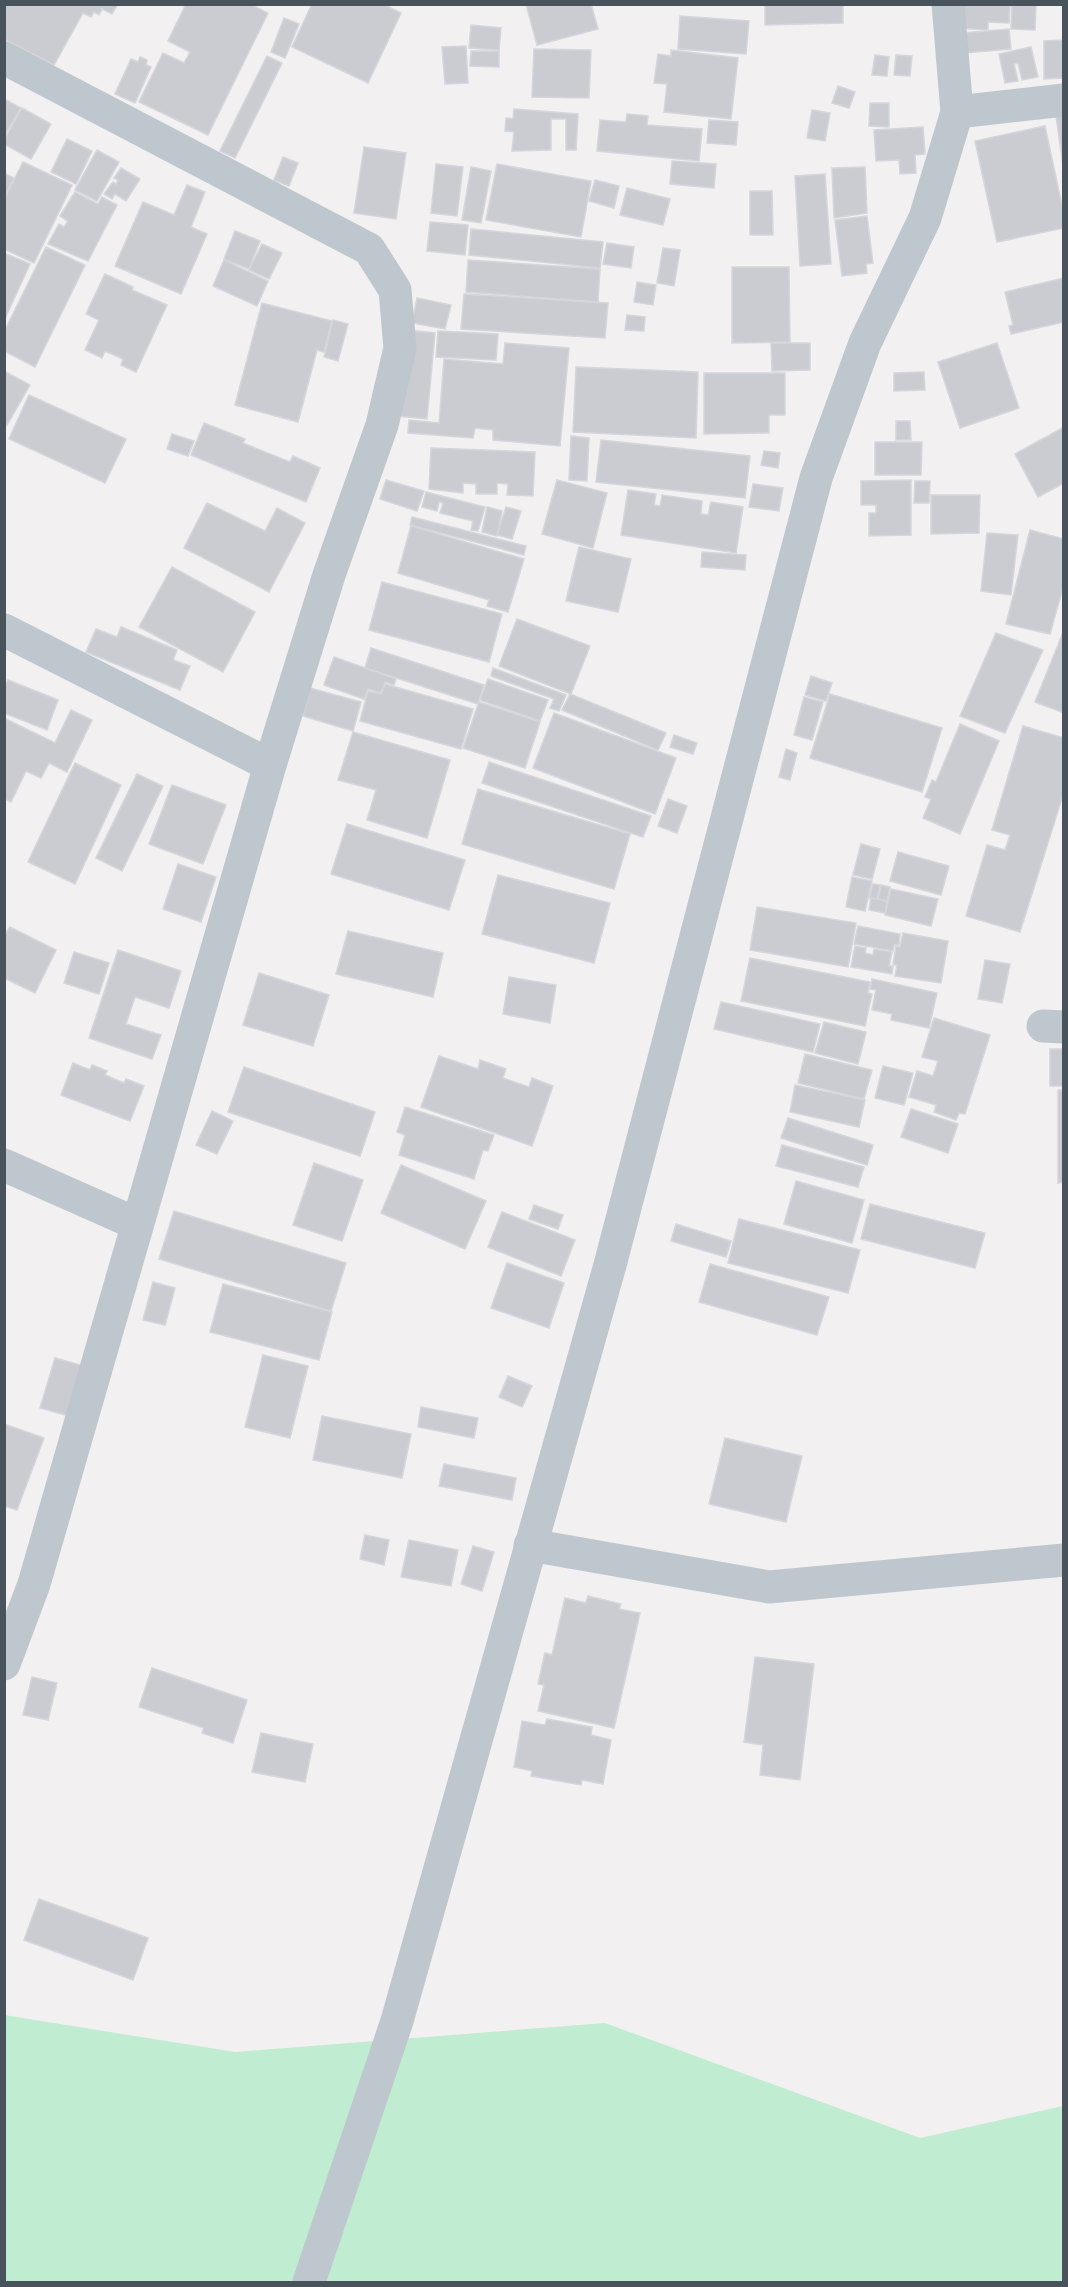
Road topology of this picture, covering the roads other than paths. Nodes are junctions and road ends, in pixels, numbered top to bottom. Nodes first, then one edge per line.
1 (948, 4) edge
2 (4, 58) edge
3 (1064, 100) edge
4 (957, 112) junction
5 (4, 630) edge
6 (270, 765) junction
7 (4, 1165) edge
8 (137, 1224) junction
9 (530, 1545) junction
10 (1064, 1560) edge
11 (4, 1664) edge
12 (309, 2283) edge

1 - 4 street
2 - 6 street
3 - 4 street
4 - 9 street
5 - 6 street
6 - 8 street
7 - 8 street
8 - 11 street
9 - 10 street
9 - 12 street

